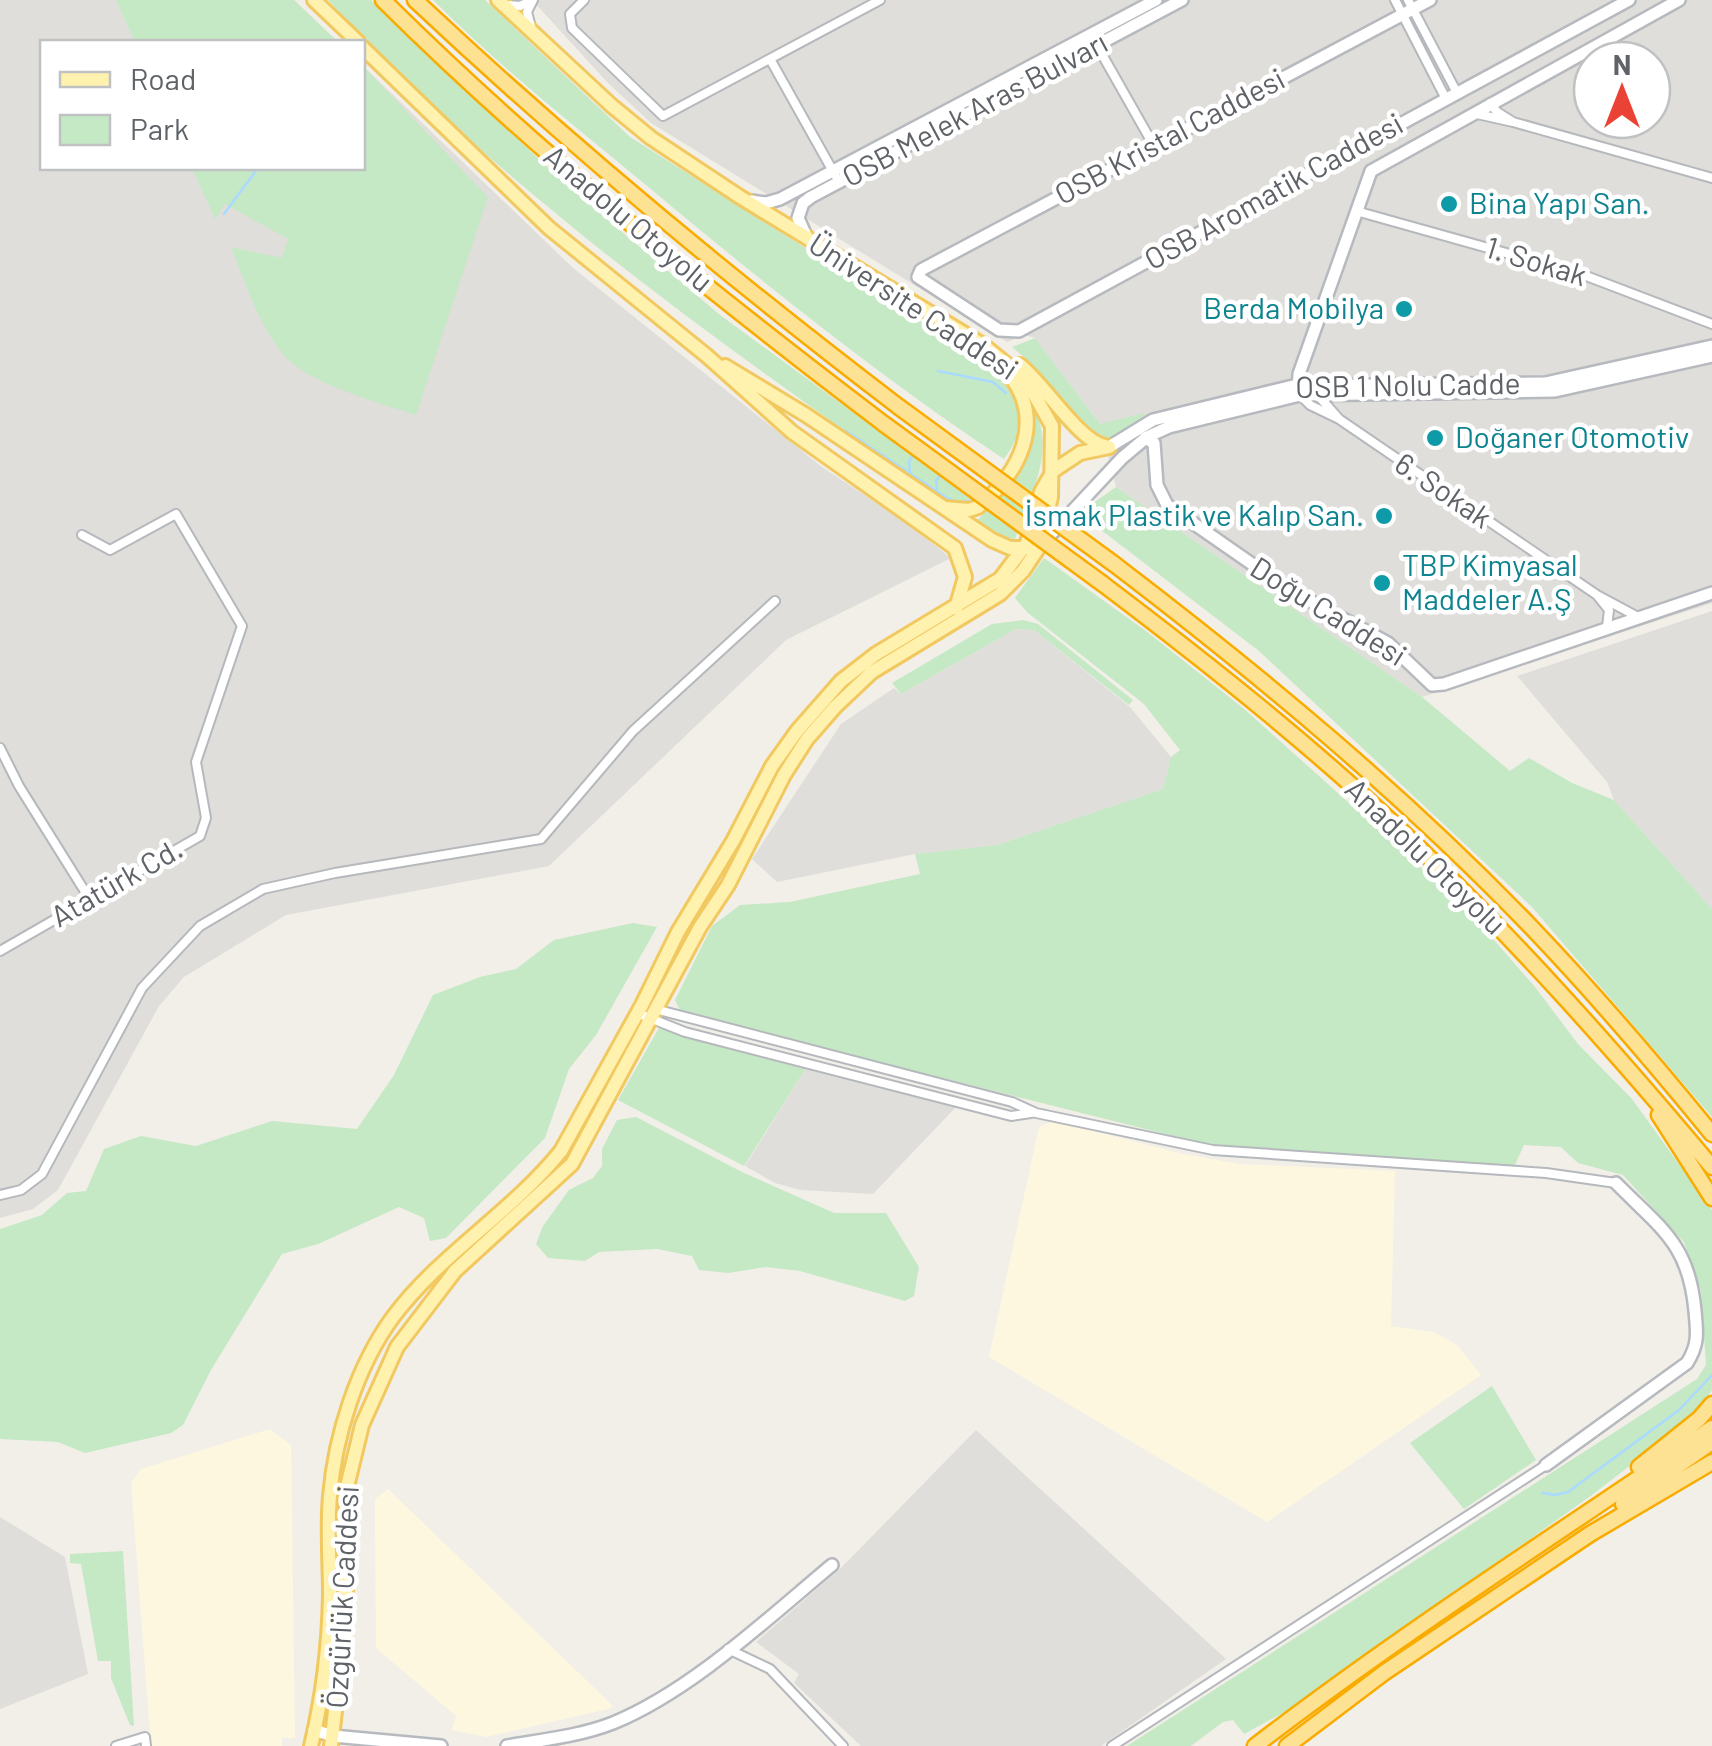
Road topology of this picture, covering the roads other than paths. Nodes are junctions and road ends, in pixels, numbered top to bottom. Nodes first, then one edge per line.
1 (314, 0) edge
2 (383, 0) edge
3 (415, 0) edge
4 (533, 0) edge
5 (584, 0) edge
6 (880, 0) edge
7 (1156, 0) edge
8 (1182, 0) edge
9 (1395, 0) edge
10 (1430, 0) edge
11 (1629, 0) edge
12 (1679, 0) edge
13 (500, 2) edge
14 (1408, 8) edge
15 (536, 35) junction
16 (355, 40) edge
17 (1094, 40) junction
18 (365, 50) edge
19 (770, 60) junction
20 (1451, 94) junction
21 (1490, 104) junction
22 (1473, 113) junction
23 (1513, 122) junction
24 (1365, 142) junction
25 (1154, 146) junction
26 (1378, 166) junction
27 (836, 177) junction
28 (1712, 178) edge
29 (740, 197) junction
30 (1356, 210) junction
31 (807, 238) junction
32 (920, 280) joint
33 (1712, 324) edge
34 (982, 345) junction
35 (1712, 346) edge
36 (707, 356) junction
37 (1712, 356) edge
38 (1306, 389) junction
39 (1339, 419) junction
40 (1162, 423) junction
41 (1145, 438) junction
42 (1109, 447) junction
43 (1157, 458) junction
44 (1052, 471) junction
45 (940, 507) junction
46 (82, 535) dead end
47 (1039, 546) junction
48 (1023, 549) junction
49 (1712, 593) edge
50 (1598, 595) junction
51 (775, 601) dead end
52 (956, 608) junction
53 (1638, 617) junction
54 (1607, 627) junction
55 (0, 748) edge
56 (88, 898) junction
57 (0, 951) edge
58 (639, 1009) junction
59 (654, 1015) junction
60 (1620, 1056) junction
61 (1036, 1113) junction
62 (1712, 1134) edge
63 (1712, 1168) edge
64 (1616, 1183) joint
65 (0, 1195) edge
66 (1712, 1198) edge
67 (1712, 1404) edge
68 (1712, 1428) edge
69 (1712, 1442) edge
70 (1712, 1462) edge
71 (1546, 1464) joint
72 (1532, 1549) junction
73 (832, 1565) dead end
74 (1464, 1618) junction
75 (728, 1650) junction
76 (314, 1730) junction
77 (332, 1741) edge
78 (116, 1746) edge
79 (146, 1746) edge
80 (310, 1746) edge
81 (441, 1746) edge
82 (507, 1746) edge
83 (843, 1746) edge
84 (1112, 1746) edge
85 (1255, 1746) edge
86 (1287, 1746) edge

1 - 16 main road
2 - 60 highway, Anadolu Otoyolu, bridge
3 - 62 highway, Anadolu Otoyolu, bridge
4 - 13 street
4 - 15 street
5 - 19 street
6 - 19 street
7 - 17 street
8 - 17 street, OSB Melek Aras Bulvarı
9 - 14 street
10 - 14 street, OSB Kristal Caddesi
11 - 20 street, OSB Aromatik Caddesi
12 - 21 street
13 - 15 main road, Üniversite Caddesi
14 - 20 street
14 - 25 street, OSB Kristal Caddesi
15 - 29 main road, Üniversite Caddesi
17 - 25 street
17 - 27 street, OSB Melek Aras Bulvarı
18 - 36 main road
19 - 27 street
20 - 24 street, OSB Aromatik Caddesi
21 - 22 street
21 - 23 street
22 - 23 street
22 - 26 street
23 - 28 street
24 - 26 street
24 - 32 street, OSB Aromatik Caddesi
25 - 32 street, OSB Kristal Caddesi
26 - 30 street
27 - 29 street
27 - 31 street, OSB Melek Aras Bulvarı
29 - 31 main road, Üniversite Caddesi
30 - 33 street, 1. Sokak
30 - 38 street
31 - 34 main road, Üniversite Caddesi
34 - 42 main road
34 - 44 main road, Üniversite Caddesi
34 - 45 main road
35 - 38 street, OSB 1 Nolu Cadde
36 - 45 main road
36 - 52 main road
37 - 38 street, OSB 1 Nolu Cadde
38 - 39 street, 6. Sokak
38 - 39 street, 6. Sokak
38 - 40 street, OSB 1 Nolu Cadde
39 - 50 street, 6. Sokak
40 - 41 street, OSB 1 Nolu Cadde
40 - 42 street, OSB 1 Nolu Cadde
40 - 43 street, Doğu Caddesi
41 - 43 street, Doğu Caddesi
41 - 47 street, OSB 1 Nolu Cadde
42 - 44 main road, OSB 1 Nolu Cadde
43 - 54 street, Doğu Caddesi
44 - 47 main road, Üniversite Caddesi
44 - 48 main road
45 - 48 main road
46 - 56 street, Atatürk Cd.
47 - 48 main road
47 - 59 main road, Üniversite Caddesi
48 - 52 main road
49 - 53 street, Doğu Caddesi
50 - 53 street, 6. Sokak
50 - 54 street
51 - 65 street
52 - 58 main road
53 - 54 street, Doğu Caddesi
55 - 56 street
56 - 57 street, Atatürk Cd.
58 - 59 street
58 - 76 main road, Özgürlük Caddesi
59 - 61 street
59 - 61 street
59 - 77 main road, Özgürlük Caddesi
60 - 63 highway, Anadolu Otoyolu
60 - 66 highway
61 - 64 street
64 - 71 street
67 - 72 highway
68 - 72 highway
69 - 74 highway
70 - 74 highway
71 - 84 street
72 - 85 highway
73 - 75 street
74 - 86 highway
75 - 82 street
75 - 83 street
76 - 77 street
76 - 80 main road, Özgürlük Caddesi
77 - 81 street
78 - 79 street

